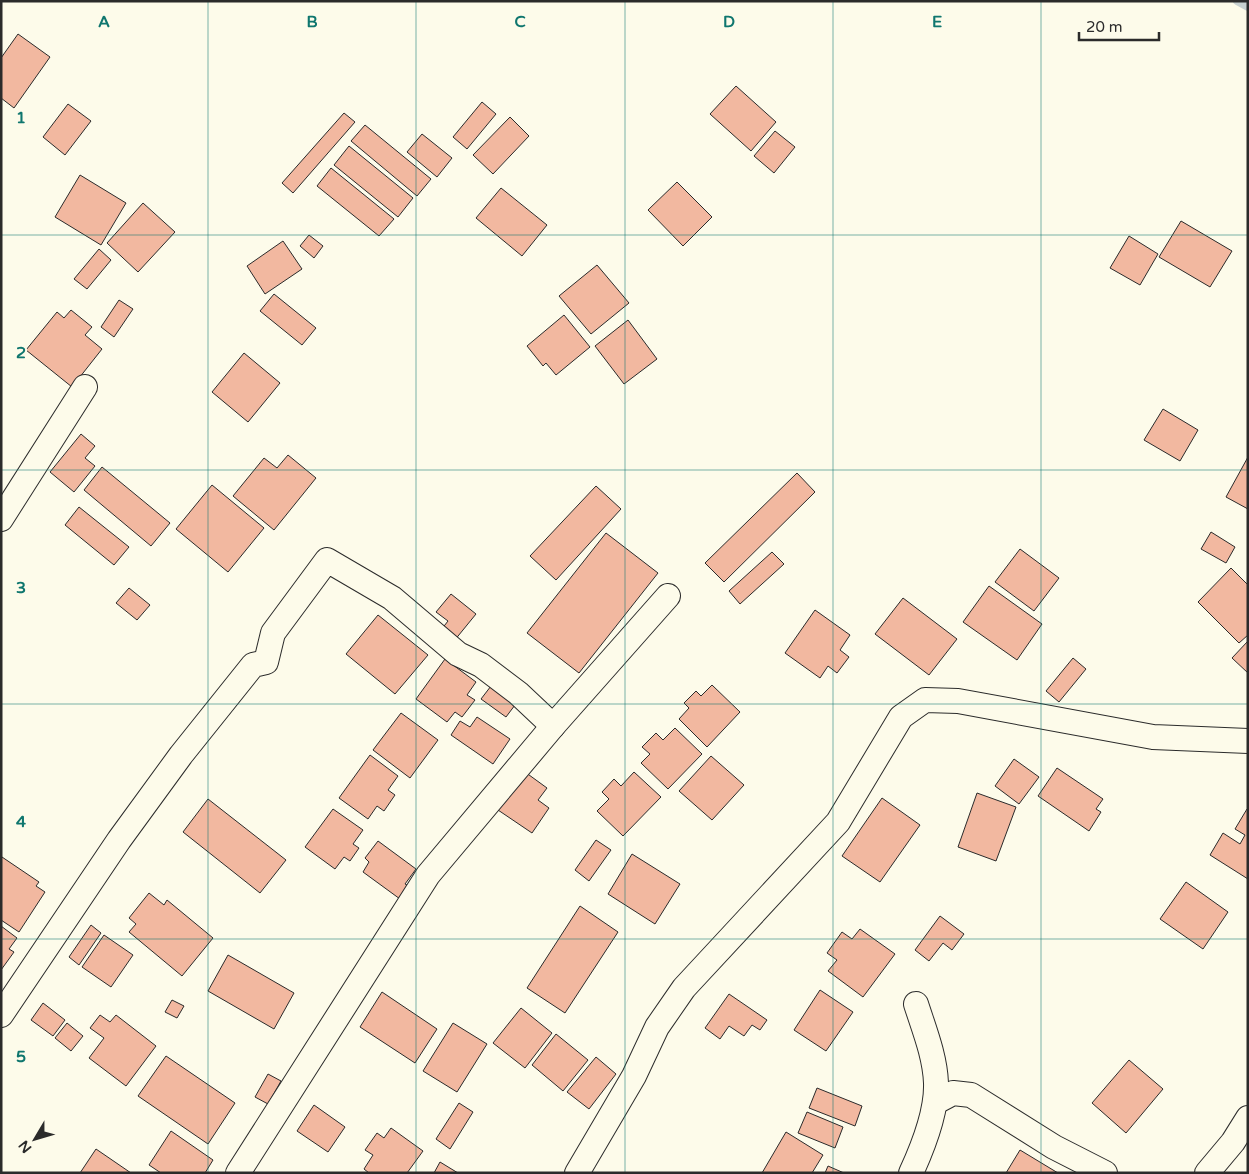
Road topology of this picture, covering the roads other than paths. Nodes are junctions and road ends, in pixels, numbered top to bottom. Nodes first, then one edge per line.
1 (85, 387) dead end
2 (1, 519) edge
3 (668, 596) dead end
4 (552, 726) junction
5 (1248, 741) edge
6 (916, 1004) dead end
7 (1, 1016) edge
8 (936, 1102) junction
9 (1248, 1118) edge
10 (238, 1173) edge
11 (577, 1173) edge
12 (911, 1173) edge
13 (1104, 1173) edge
14 (1206, 1173) edge

1 - 2 street
3 - 4 street
4 - 7 street
4 - 10 street
5 - 11 street
6 - 8 street
8 - 12 street
8 - 13 street
9 - 14 street

